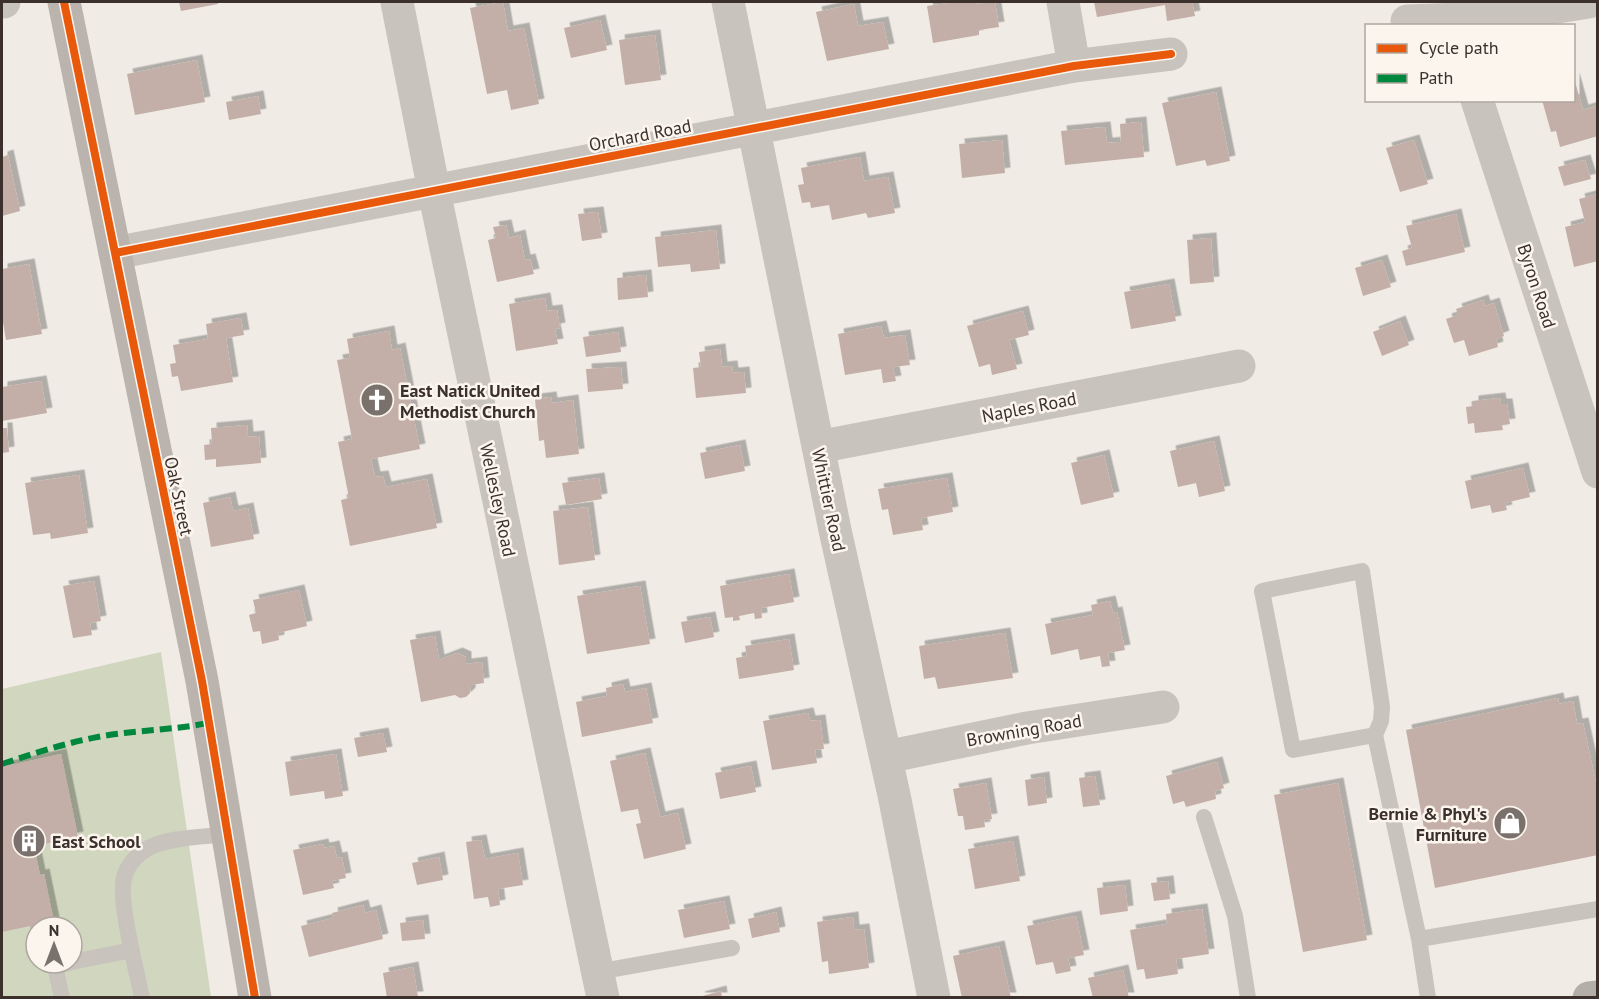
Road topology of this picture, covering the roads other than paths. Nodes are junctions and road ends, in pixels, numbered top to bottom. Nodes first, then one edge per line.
1 (64, 2) edge
2 (397, 2) edge
3 (728, 2) edge
4 (1063, 2) edge
5 (1589, 2) edge
6 (1407, 21) dead end
7 (1460, 23) edge
8 (1172, 54) dead end
9 (1074, 66) junction
10 (1478, 102) edge
11 (755, 128) junction
12 (434, 191) junction
13 (115, 253) junction
14 (1239, 366) dead end
15 (818, 447) junction
16 (1598, 472) edge
17 (1163, 707) dead end
18 (1375, 735) junction
19 (886, 757) junction
20 (1204, 817) dead end
21 (228, 834) junction
22 (1598, 909) edge
23 (1419, 939) junction
24 (732, 948) dead end
25 (132, 950) junction
26 (84, 960) edge
27 (57, 975) edge
28 (600, 985) edge
29 (1598, 997) edge
30 (62, 998) edge
31 (142, 998) edge
32 (255, 998) edge
33 (934, 998) edge
34 (1248, 998) edge
35 (1428, 998) edge
36 (1589, 998) edge

1 - 13 main road, Oak Street
2 - 12 street, Wellesley Road
3 - 11 street, Whittier Road
4 - 9 street
5 - 7 street
6 - 7 street
8 - 9 street, Orchard Road
9 - 11 street, Orchard Road
10 - 16 street, Byron Road
11 - 12 street, Orchard Road
11 - 15 street, Whittier Road
12 - 13 street, Orchard Road
12 - 28 street, Wellesley Road
13 - 21 main road, Oak Street
14 - 15 street, Naples Road
15 - 19 street, Whittier Road
17 - 19 street, Browning Road
18 - 18 lane
18 - 23 lane
19 - 33 street, Whittier Road
20 - 34 lane
21 - 25 lane
21 - 32 main road, Oak Street
22 - 23 lane
23 - 35 lane
24 - 28 lane
25 - 26 lane
25 - 31 lane
27 - 30 lane
29 - 36 highway

